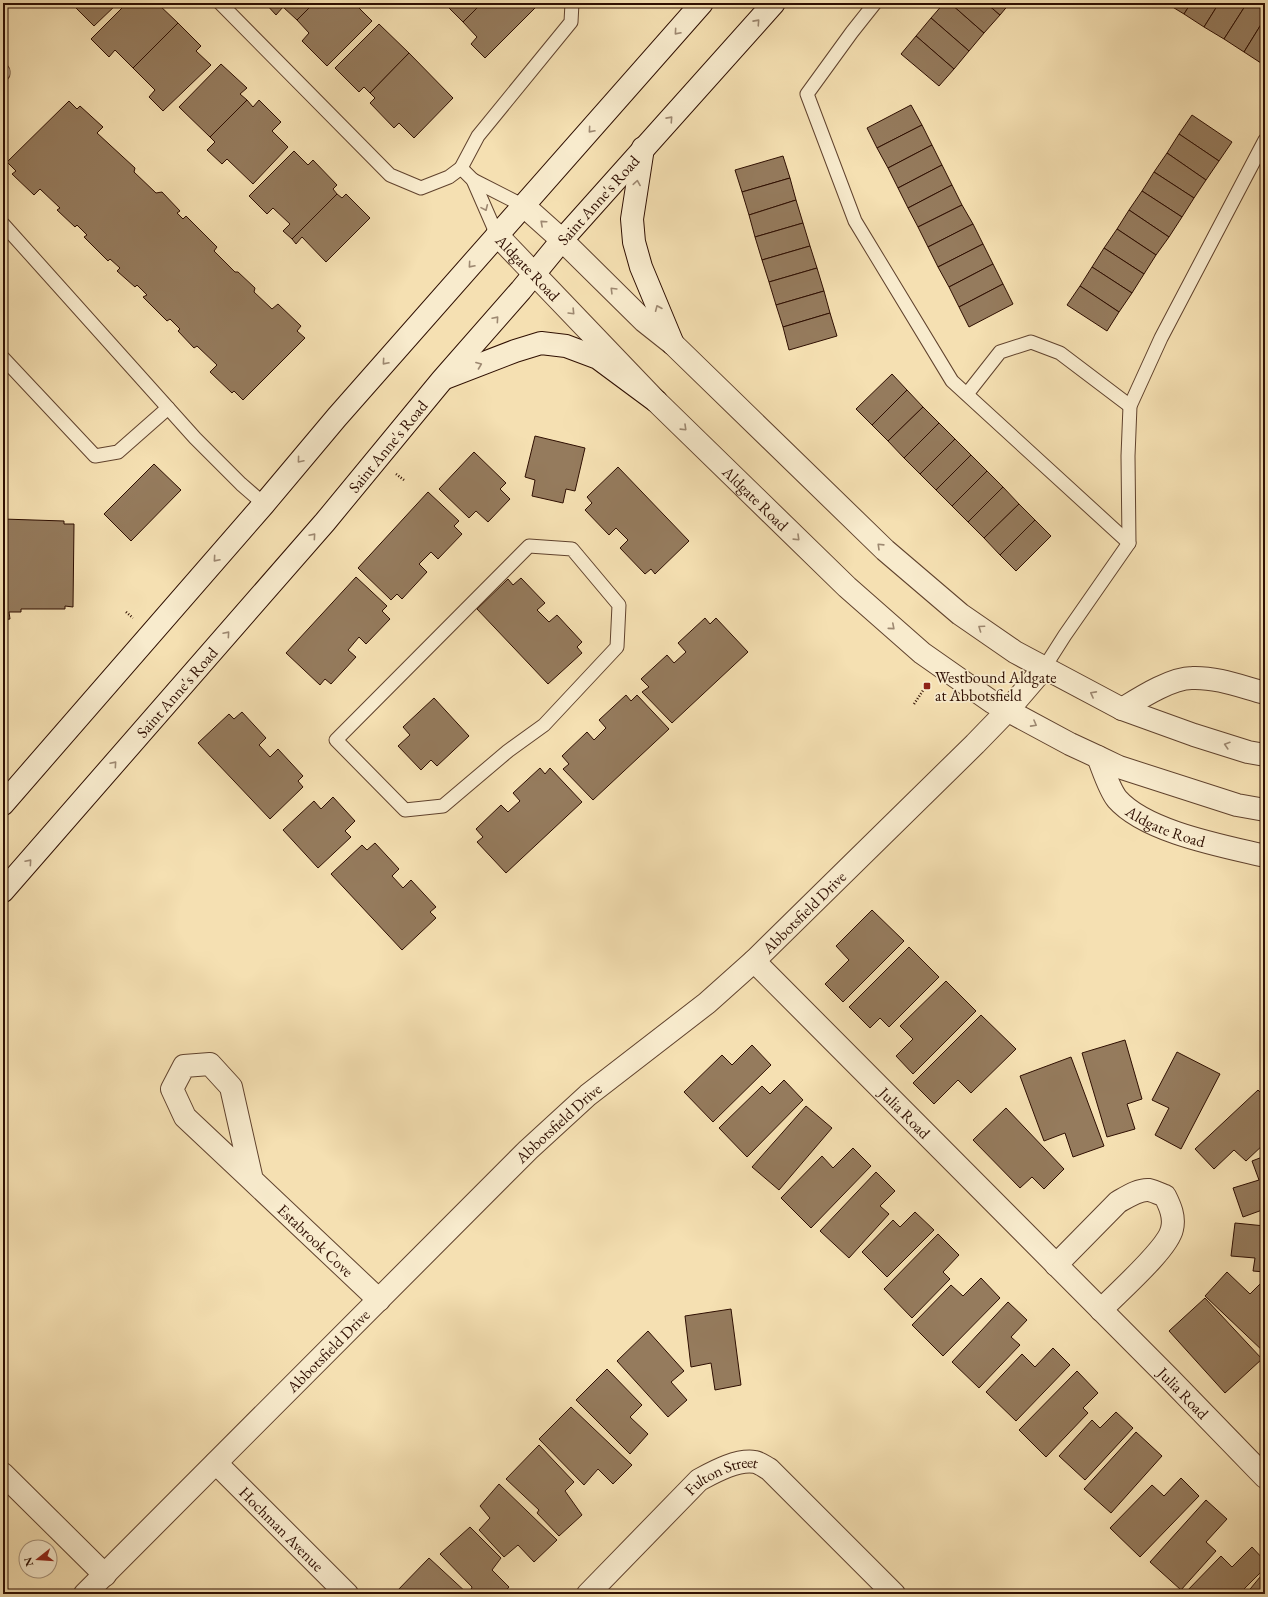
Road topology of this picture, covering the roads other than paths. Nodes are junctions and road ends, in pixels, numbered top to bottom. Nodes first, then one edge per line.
1 (220, 3) edge
2 (572, 3) edge
3 (702, 3) edge
4 (774, 3) edge
5 (875, 3) edge
6 (3, 71) edge
7 (3, 74) edge
8 (1265, 140) edge
9 (643, 148) junction
10 (461, 168) junction
11 (473, 180) junction
12 (524, 206) junction
13 (3, 224) edge
14 (497, 236) junction
15 (562, 240) junction
16 (534, 274) junction
17 (673, 344) junction
18 (3, 358) edge
19 (442, 380) junction
20 (967, 394) junction
21 (656, 400) junction
22 (1130, 406) junction
23 (168, 408) junction
24 (264, 504) junction
25 (1129, 543) junction
26 (1044, 668) junction
27 (1265, 693) edge
28 (1122, 709) junction
29 (1008, 710) junction
30 (336, 740) joint
31 (1265, 755) edge
32 (1098, 757) junction
33 (3, 804) edge
34 (1265, 810) edge
35 (1265, 856) edge
36 (3, 891) edge
37 (754, 961) junction
38 (252, 1180) junction
39 (1056, 1265) junction
40 (379, 1300) junction
41 (1101, 1310) junction
42 (216, 1464) junction
43 (3, 1474) edge
44 (1265, 1477) edge
45 (105, 1574) junction
46 (85, 1594) edge
47 (347, 1594) edge
48 (588, 1594) edge
49 (894, 1594) edge

1 - 10 lane
2 - 10 lane
3 -> 12 street
9 -> 4 street, Saint Anne's Road
5 - 20 lane
6 - 7 lane
8 - 22 lane
9 - 15 street, Saint Anne's Road
17 -> 9 street
10 - 11 lane
11 - 12 lane
11 -> 14 lane, Aldgate Road
12 - 14 street
15 -> 12 street
13 - 23 lane
14 - 16 street, Aldgate Road
14 -> 24 street
15 - 16 street, Saint Anne's Road
17 -> 15 street
19 -> 16 street, Saint Anne's Road
16 -> 21 street, Aldgate Road
26 -> 17 street
18 - 23 lane
19 -> 21 street
36 -> 19 street, Saint Anne's Road
20 - 22 lane
20 - 25 lane
21 -> 29 street, Aldgate Road
22 - 25 lane
23 - 24 lane
24 -> 33 street
25 - 26 lane
28 -> 26 street
26 - 29 street, Abbotsfield Drive
27 - 28 street
31 -> 28 street
29 -> 32 street, Aldgate Road
29 - 37 street, Abbotsfield Drive
30 - 30 lane
32 - 34 street, Aldgate Road
32 - 35 street, Aldgate Road
37 - 39 street, Julia Road
37 - 40 street, Abbotsfield Drive
38 - 38 street, Estabrook Cove
38 - 40 street, Estabrook Cove
39 - 41 street, Julia Road
39 - 41 street
40 - 42 street, Abbotsfield Drive
41 - 44 street, Julia Road
42 - 45 street, Abbotsfield Drive
42 - 47 street, Hochman Avenue
43 - 45 street
45 - 46 street, Abbotsfield Drive
48 - 49 street, Fulton Street

